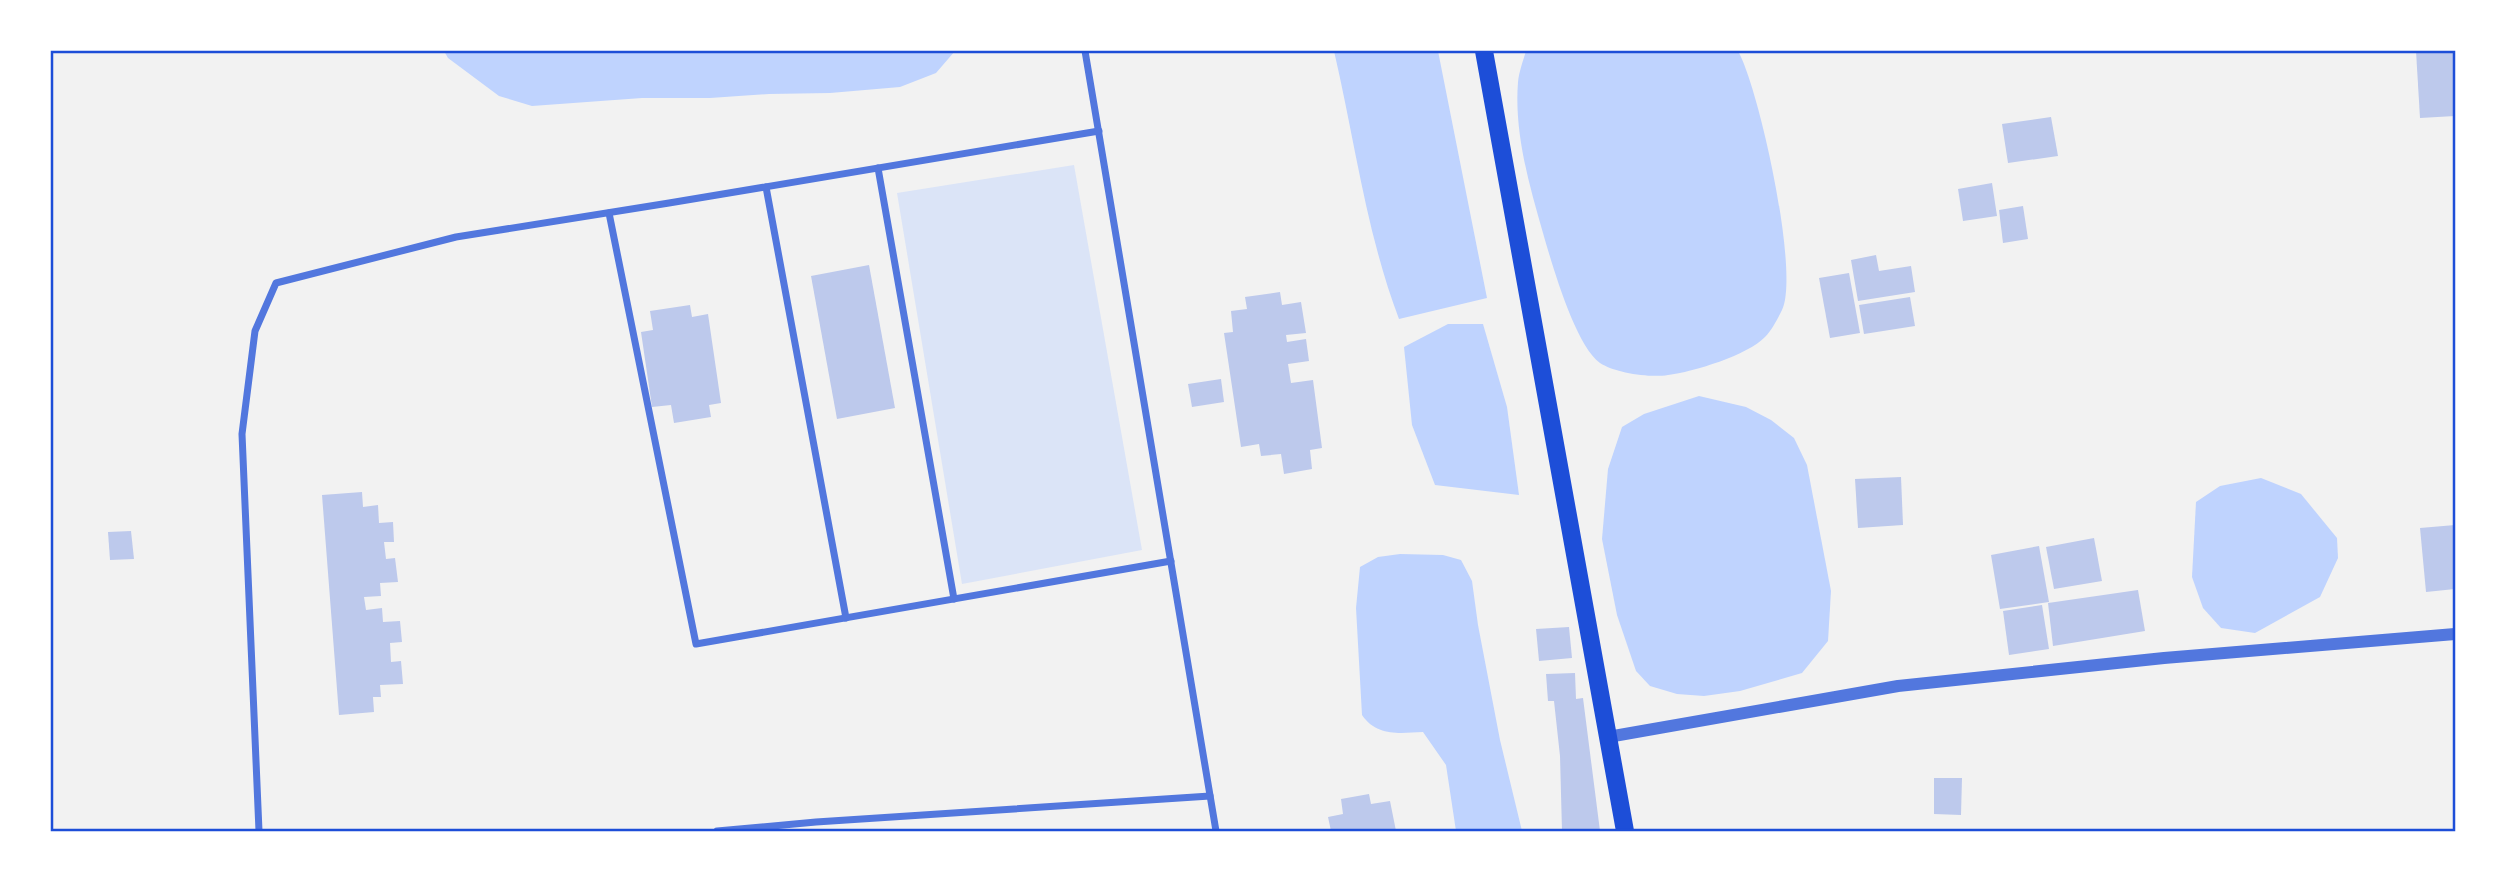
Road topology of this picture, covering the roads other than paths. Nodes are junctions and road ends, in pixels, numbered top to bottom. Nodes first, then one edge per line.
1 (1085, 51) edge
2 (1484, 51) edge
3 (1099, 131) junction
4 (878, 168) junction
5 (766, 187) junction
6 (609, 213) junction
7 (1171, 561) junction
8 (954, 598) junction
9 (846, 618) junction
10 (2455, 634) edge
11 (1608, 737) junction
12 (1210, 796) junction
13 (259, 831) edge
14 (717, 831) edge
15 (1216, 831) edge
16 (1625, 831) edge

1 - 3 street
2 - 11 main road
3 - 4 street
3 - 7 street
4 - 5 street
4 - 8 street
5 - 6 street
5 - 9 street
6 - 9 street
6 - 13 street
7 - 8 street
7 - 12 street
8 - 9 street
10 - 11 street
11 - 16 main road
12 - 14 street
12 - 15 street

